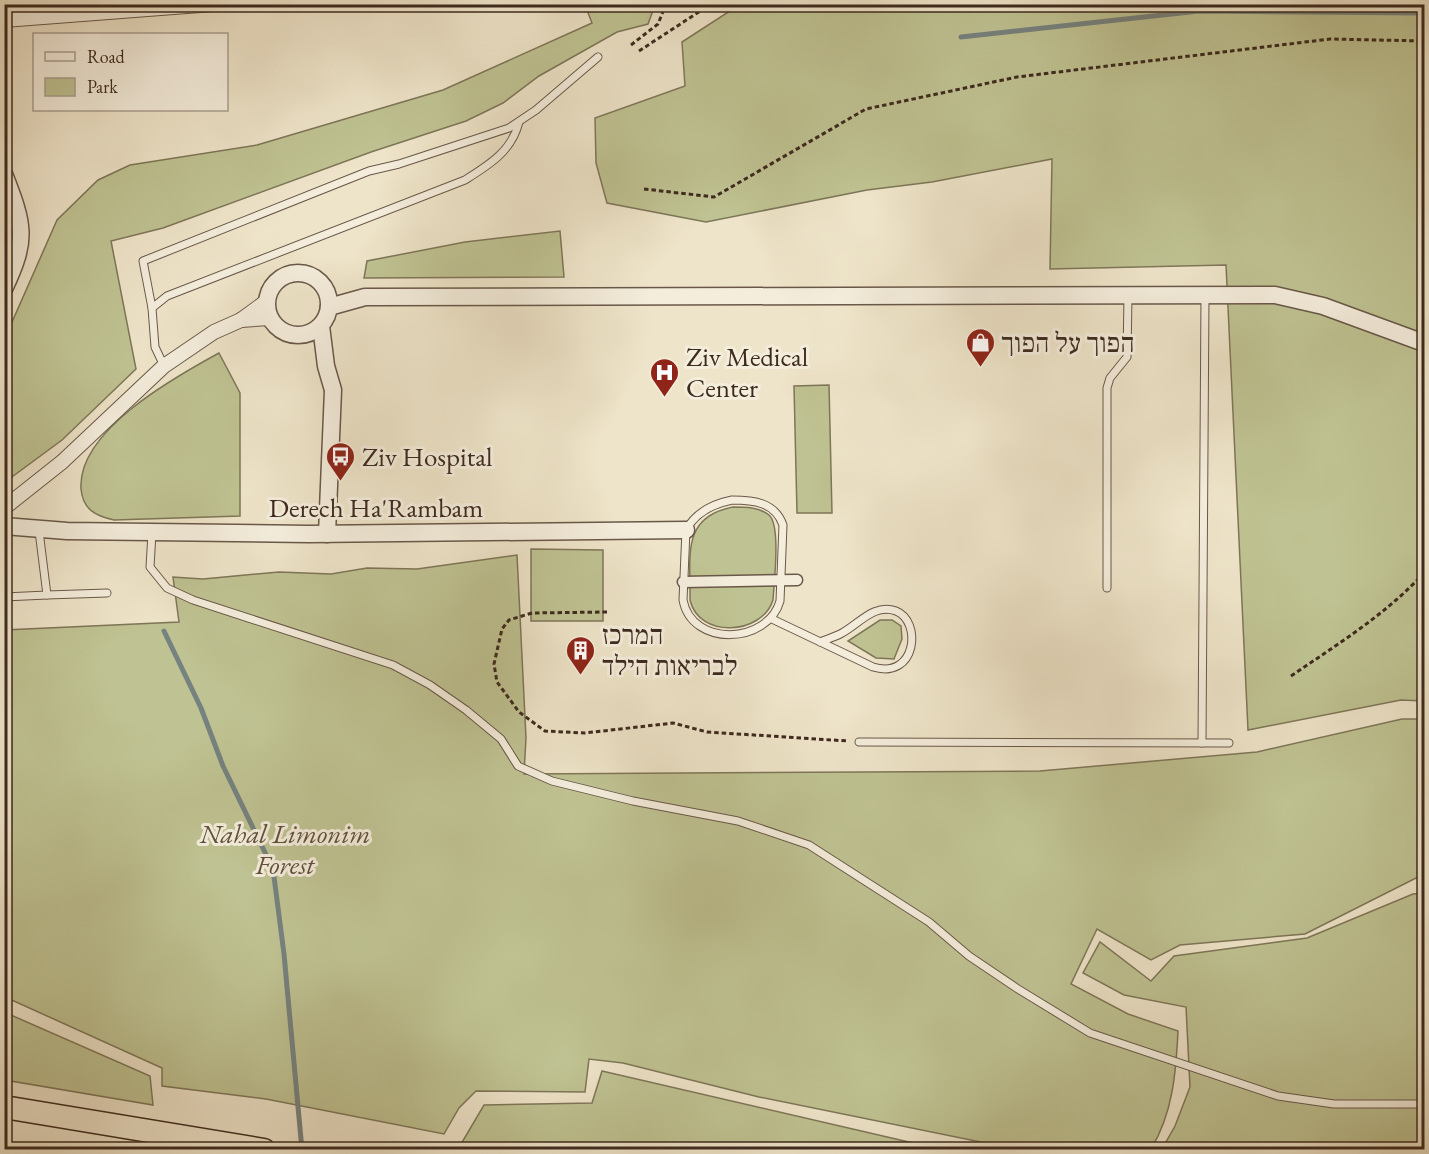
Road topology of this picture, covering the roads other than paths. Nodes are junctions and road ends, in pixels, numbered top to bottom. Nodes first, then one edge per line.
1 (213, 4) edge
2 (4, 20) edge
3 (598, 57) dead end
4 (519, 122) junction
5 (4, 174) edge
6 (324, 286) junction
7 (4, 289) edge
8 (1128, 296) junction
9 (1205, 296) junction
10 (365, 297) junction
11 (267, 301) junction
12 (329, 307) junction
13 (152, 308) junction
14 (270, 318) junction
15 (241, 320) junction
16 (321, 326) junction
17 (298, 336) junction
18 (1425, 344) edge
19 (164, 366) junction
20 (326, 366) junction
21 (4, 508) edge
22 (4, 526) edge
23 (39, 528) junction
24 (686, 530) junction
25 (146, 531) junction
26 (327, 534) junction
27 (781, 580) junction
28 (797, 580) dead end
29 (683, 582) junction
30 (1107, 588) dead end
31 (107, 593) dead end
32 (47, 595) junction
33 (4, 597) edge
34 (772, 619) junction
35 (820, 642) junction
36 (859, 742) road end
37 (1202, 743) junction
38 (1229, 743) dead end
39 (1425, 1104) edge
40 (4, 1107) edge
41 (264, 1149) edge

1 - 2 street
3 - 4 lane
4 - 13 lane
4 - 13 lane
5 - 7 street
6 - 10 street
6 - 11 street
6 - 12 street
8 - 9 street
8 - 10 street
8 - 30 lane
9 - 18 street
9 - 37 lane
10 - 12 street
11 - 14 street
11 - 15 street
12 - 16 street
13 - 19 lane
14 - 15 street
14 - 17 street
15 - 19 street
16 - 17 street
16 - 20 street
17 - 20 street
19 - 21 street
20 - 26 street
22 - 23 street, Derech Ha'Rambam
23 - 25 street, Derech Ha'Rambam
23 - 32 lane
24 - 26 street, Derech Ha'Rambam
24 - 27 lane
24 - 29 lane
25 - 26 street, Derech Ha'Rambam
25 - 39 lane
27 - 28 street
27 - 29 street
27 - 34 lane
29 - 34 lane
31 - 32 lane
32 - 33 lane
34 - 35 lane
35 - 35 lane
36 - 37 lane
37 - 38 lane
40 - 41 highway

